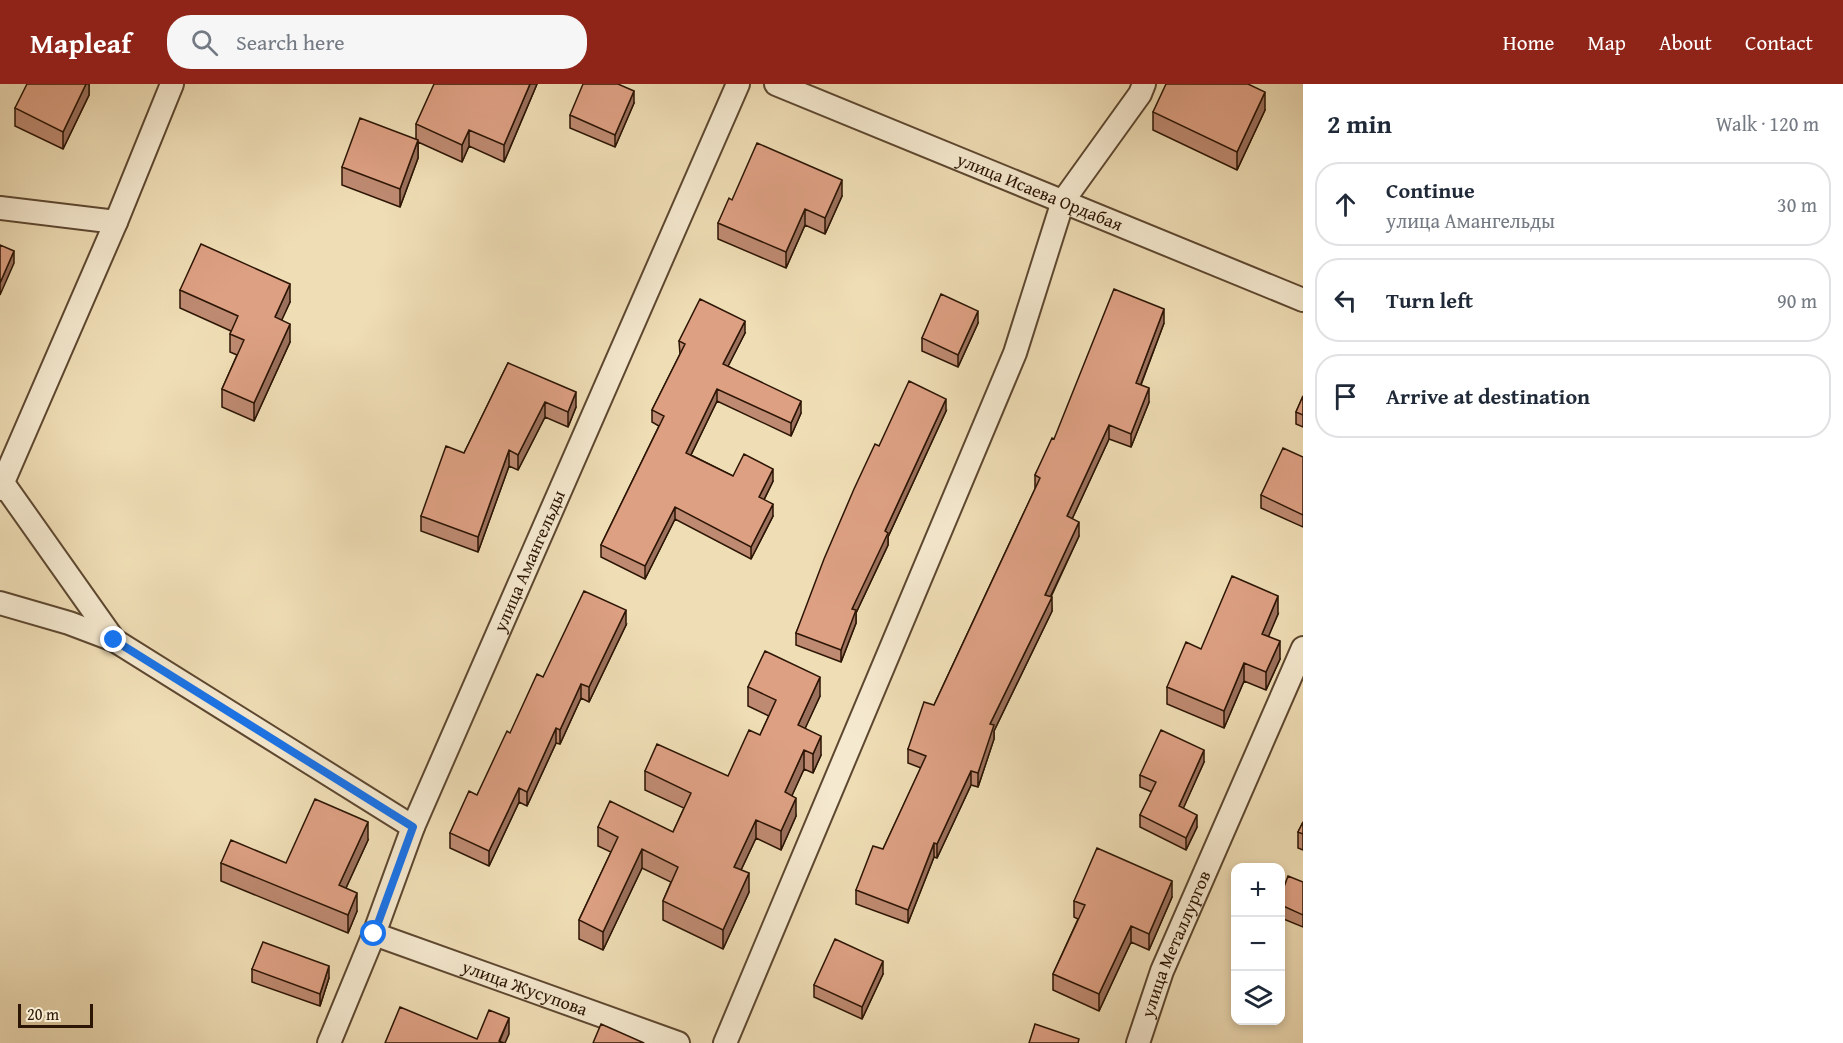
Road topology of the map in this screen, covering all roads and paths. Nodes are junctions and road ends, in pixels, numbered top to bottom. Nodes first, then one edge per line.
1 (172, 84) edge
2 (738, 84) edge
3 (776, 84) edge
4 (1144, 84) edge
5 (1063, 201) junction
6 (0, 208) edge
7 (116, 222) junction
8 (1303, 300) edge
9 (2, 486) edge
10 (0, 603) edge
11 (114, 640) junction
12 (1303, 648) edge
13 (413, 827) junction
14 (374, 934) junction
15 (329, 1043) edge
16 (678, 1043) edge
17 (725, 1043) edge
18 (1138, 1043) edge

1 - 7 street
2 - 13 street, улица Амангельды
3 - 5 street, улица Исаева Ордабая
4 - 5 street
5 - 8 street, улица Исаева Ордабая
5 - 17 street
6 - 7 street
7 - 9 street
9 - 11 street
10 - 11 street
11 - 13 street
12 - 18 street, улица Металлургов
13 - 14 street, улица Амангельды
14 - 15 street, улица Амангельды
14 - 16 street, улица Жусупова

